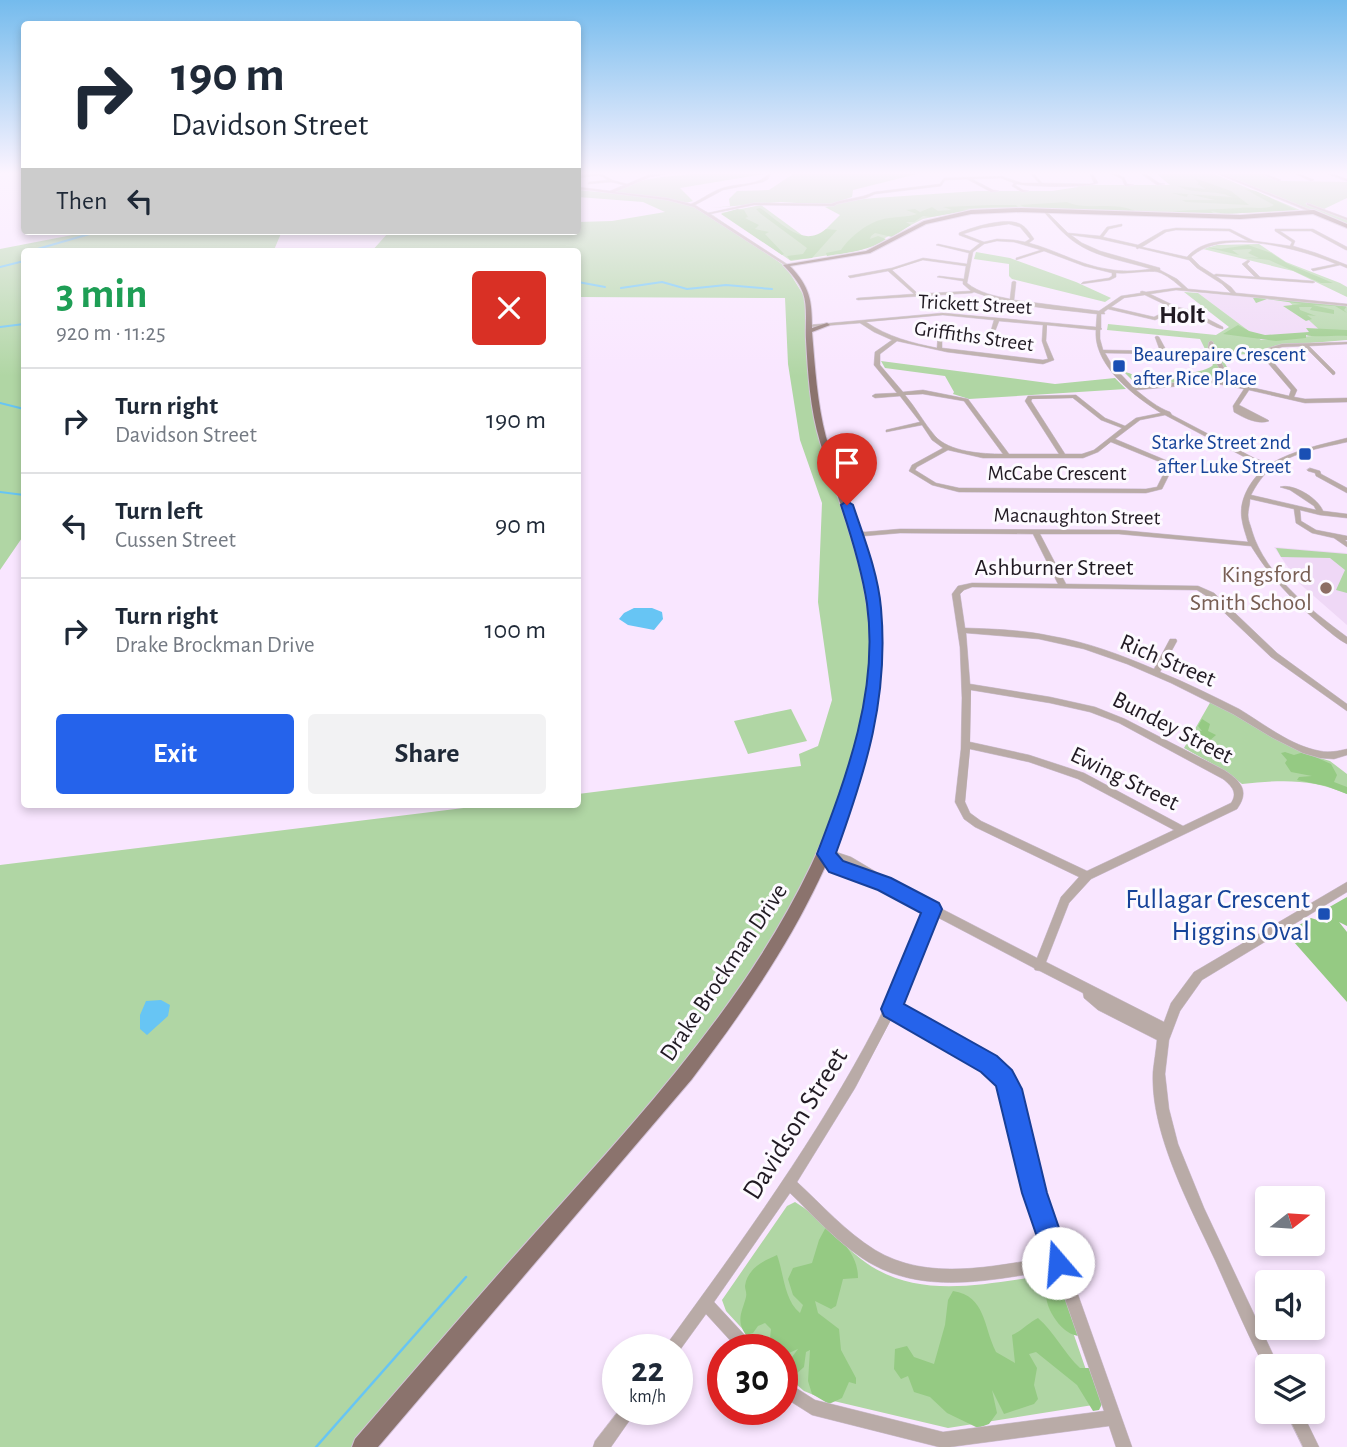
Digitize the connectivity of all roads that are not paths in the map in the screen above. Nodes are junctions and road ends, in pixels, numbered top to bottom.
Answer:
1 (751, 242) edge
2 (890, 242) edge
3 (980, 242) edge
4 (993, 242) edge
5 (1011, 242) edge
6 (1029, 242) edge
7 (1081, 242) edge
8 (1118, 242) edge
9 (1148, 242) edge
10 (1253, 242) joint
11 (1293, 242) edge
12 (984, 243) junction
13 (1026, 244) junction
14 (938, 245) dead end
15 (1291, 247) junction
16 (1137, 248) junction
17 (1043, 250) junction
18 (768, 253) joint
19 (971, 253) junction
20 (1017, 259) dead end
21 (1190, 259) junction
22 (1248, 261) dead end
23 (786, 265) junction
24 (968, 265) junction
25 (1345, 265) edge
26 (889, 270) junction
27 (1158, 270) junction
28 (1313, 270) dead end
29 (1114, 272) junction
30 (1214, 275) junction
31 (850, 277) dead end
32 (939, 277) dead end
33 (965, 279) junction
34 (1259, 279) junction
35 (1014, 282) dead end
36 (1313, 282) dead end
37 (1083, 283) dead end
38 (1186, 290) junction
39 (972, 292) junction
40 (914, 293) junction
41 (1143, 293) junction
42 (1234, 293) junction
43 (858, 299) dead end
44 (1012, 301) junction
45 (1347, 304) edge
46 (1109, 307) junction
47 (1176, 308) junction
48 (1099, 313) junction
49 (1106, 314) junction
50 (997, 319) junction
51 (861, 321) junction
52 (827, 324) joint
53 (1045, 324) junction
54 (809, 325) junction
55 (1207, 328) dead end
56 (1099, 331) junction
57 (992, 334) dead end
58 (940, 335) dead end
59 (1157, 337) dead end
60 (895, 340) junction
61 (1211, 342) dead end
62 (1347, 343) edge
63 (1304, 344) junction
64 (940, 348) junction
65 (1104, 351) junction
66 (1333, 373) dead end
67 (1129, 383) junction
68 (1230, 383) junction
69 (1248, 387) junction
70 (901, 394) junction
71 (876, 396) dead end
72 (1291, 398) junction
73 (1347, 401) edge
74 (1236, 407) junction
75 (1168, 413) junction
76 (923, 423) junction
77 (1126, 428) junction
78 (888, 431) dead end
79 (1111, 440) junction
80 (1347, 440) edge
81 (947, 448) junction
82 (1007, 456) junction
83 (1063, 456) junction
84 (1251, 457) junction
85 (1280, 461) junction
86 (1271, 466) junction
87 (1263, 472) junction
88 (1318, 475) dead end
89 (1293, 490) dead end
90 (1347, 491) edge
91 (1247, 496) junction
92 (1297, 508) junction
93 (1320, 513) junction
94 (1347, 516) edge
95 (856, 531) junction
96 (1035, 531) junction
97 (1336, 536) junction
98 (1347, 538) edge
99 (1252, 544) junction
100 (1347, 545) edge
101 (1063, 586) junction
102 (963, 630) junction
103 (1173, 641) dead end
104 (1347, 641) edge
105 (1155, 674) junction
106 (969, 687) junction
107 (1347, 708) edge
108 (967, 745) junction
109 (1347, 752) edge
110 (1182, 830) junction
111 (826, 854) junction
112 (1087, 876) junction
113 (1347, 887) edge
114 (932, 909) junction
115 (1039, 966) junction
116 (891, 1009) junction
117 (1164, 1033) junction
118 (790, 1184) junction
119 (1058, 1263) junction
120 (705, 1303) junction
121 (683, 1334) edge
122 (734, 1334) edge
123 (1266, 1354) edge
124 (798, 1398) edge
125 (1113, 1418) junction
126 (1300, 1424) edge
127 (617, 1425) edge
128 (363, 1447) edge
129 (601, 1447) edge
130 (1124, 1447) edge
131 (1311, 1447) edge

1 - 18 street
2 - 23 main road
3 - 12 street
4 - 12 street
5 - 13 street
6 - 13 street
7 - 27 street
8 - 16 street
9 - 16 street
10 - 15 street
10 - 21 street
11 - 15 street
12 - 19 street
13 - 17 street
14 - 19 street
15 - 25 street
16 - 21 street
17 - 20 street
17 - 29 street
18 - 23 street
19 - 24 street
21 - 30 street
22 - 34 street
23 - 54 main road, Drake Brockman Drive
24 - 26 street
24 - 33 street
25 - 28 street
26 - 31 street
26 - 40 street
27 - 29 street
27 - 38 street
29 - 37 street
30 - 34 street
30 - 42 street
32 - 33 street
33 - 39 street
34 - 36 street
35 - 44 street
38 - 41 street
38 - 42 street
39 - 40 street
39 - 44 street
40 - 43 street
41 - 46 street
41 - 47 street
42 - 45 street
44 - 48 street
46 - 47 street
46 - 48 street
46 - 49 street
47 - 55 street
48 - 49 street
48 - 56 street
49 - 56 street
50 - 51 street, Trickett Street
50 - 53 street, Trickett Street
50 - 57 street
51 - 52 street, Trickett Street
51 - 60 street, Griffiths Street
52 - 54 main road
53 - 56 street, Trickett Street
53 - 64 street, Griffiths Street
54 - 95 main road, Drake Brockman Drive
56 - 65 street
58 - 64 street
59 - 65 street
60 - 64 street, Griffiths Street
60 - 70 street
61 - 68 street
62 - 63 street
63 - 66 street
63 - 72 street
65 - 67 street
67 - 68 street
67 - 75 street
68 - 69 street
69 - 72 street
69 - 74 street
70 - 71 street
70 - 76 street
70 - 82 street
72 - 73 street
74 - 74 street
75 - 77 street
75 - 84 street
76 - 78 street
76 - 81 street
77 - 79 street
77 - 83 street
79 - 81 street, McCabe Crescent
79 - 83 street
80 - 85 street
81 - 82 street
82 - 83 street
84 - 85 street
84 - 86 street
84 - 87 street
85 - 86 street
86 - 87 street
87 - 91 street
88 - 90 street
89 - 93 street
91 - 92 street
91 - 99 street
92 - 93 street
92 - 97 street
93 - 94 street
95 - 96 street, Macnaughton Street
95 - 111 main road, Drake Brockman Drive
96 - 99 street, Macnaughton Street
96 - 101 street
97 - 98 street
97 - 100 street
99 - 104 street
101 - 102 street, Ashburner Street
101 - 107 street, Ashburner Street
102 - 105 street, Rich Street
102 - 106 street, Ashburner Street
103 - 105 street
105 - 109 street, Rich Street
106 - 108 street, Ashburner Street
106 - 110 street, Bundey Street
108 - 110 street, Ewing Street
108 - 112 street, Ashburner Street
110 - 112 street, Bundey Street
111 - 114 street
111 - 128 main road, Drake Brockman Drive
112 - 115 street, Bundey Street
113 - 117 street
114 - 115 street
114 - 116 street, Davidson Street
115 - 117 street
116 - 118 street, Davidson Street
116 - 119 street
117 - 123 street
118 - 119 street
118 - 120 street, Davidson Street
119 - 125 street
120 - 121 street, Davidson Street
120 - 122 street
124 - 125 street
125 - 130 street
126 - 131 street
127 - 129 street

